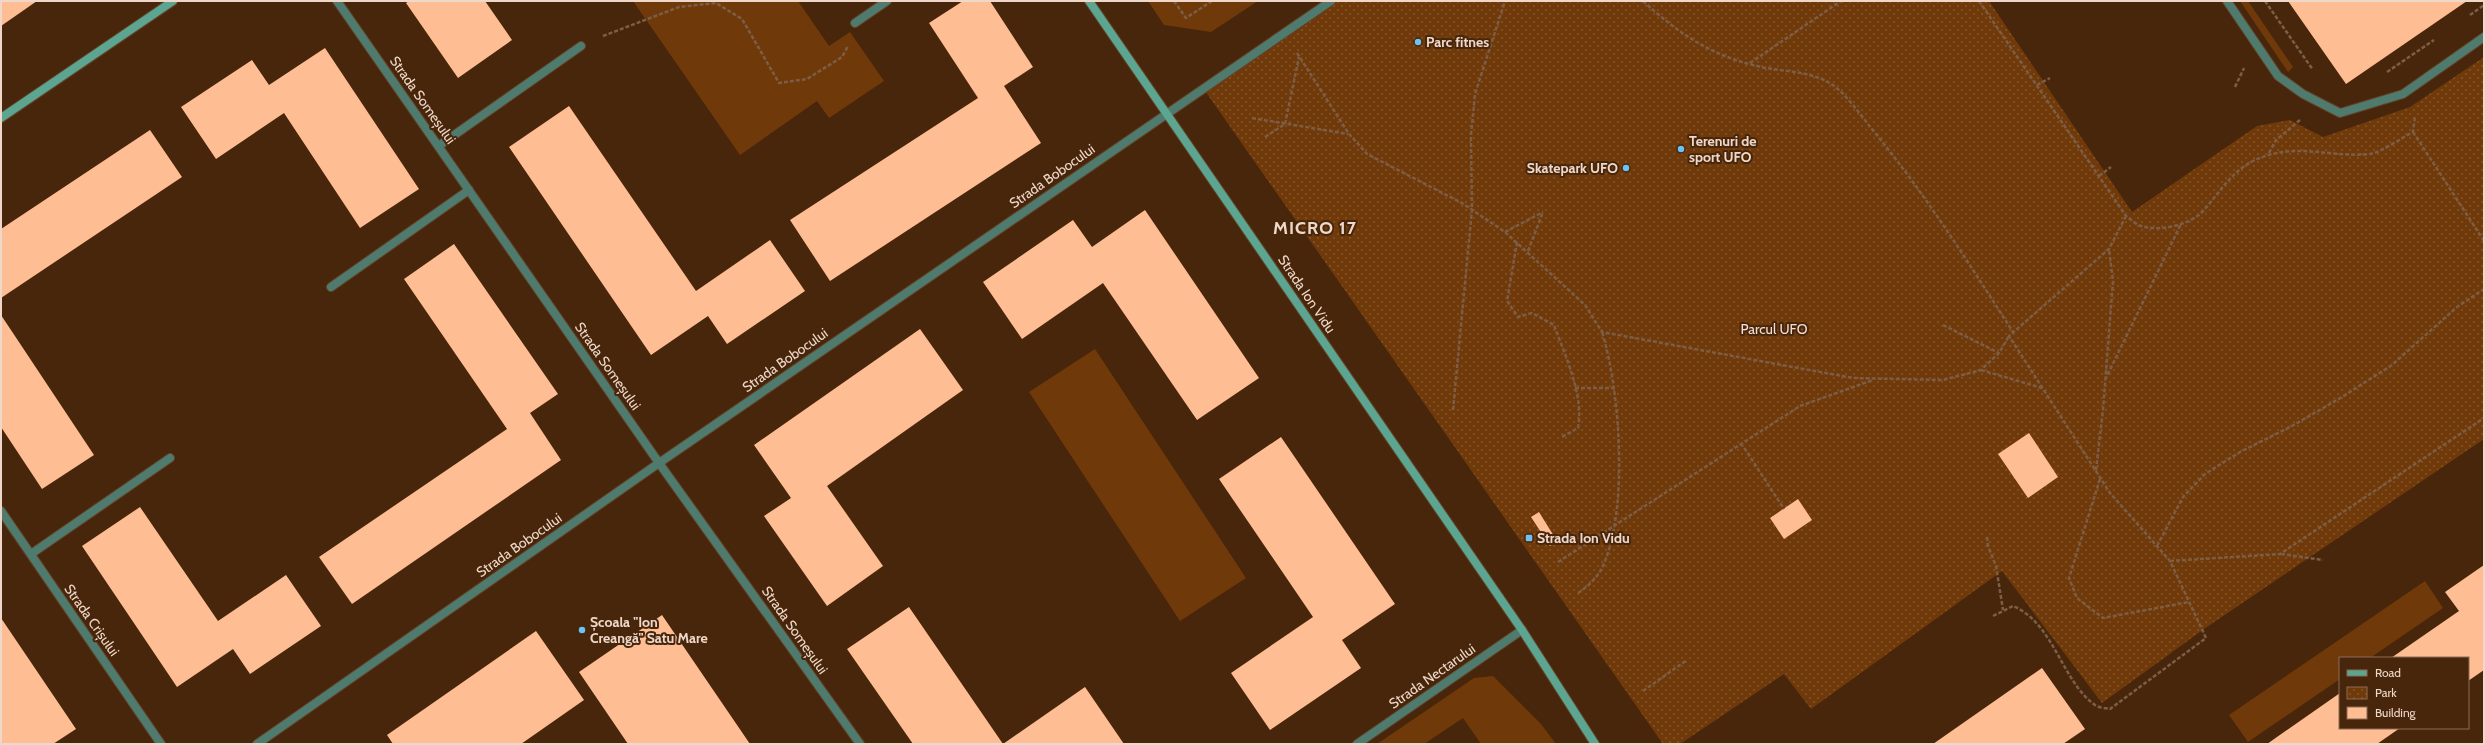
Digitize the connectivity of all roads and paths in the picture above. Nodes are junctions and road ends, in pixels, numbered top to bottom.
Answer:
1 (173, 1) edge
2 (337, 1) edge
3 (887, 1) edge
4 (1089, 1) edge
5 (1174, 1) edge
6 (1212, 1) edge
7 (1331, 1) edge
8 (1505, 1) edge
9 (1643, 1) edge
10 (1840, 1) edge
11 (1979, 1) edge
12 (2227, 1) edge
13 (2265, 1) edge
14 (2484, 5) edge
15 (2465, 19) dead end
16 (855, 23) dead end
17 (2439, 36) dead end
18 (2484, 37) edge
19 (853, 42) dead end
20 (581, 46) joint
21 (1295, 50) dead end
22 (1299, 57) junction
23 (1749, 63) junction
24 (2246, 64) dead end
25 (2316, 74) dead end
26 (2381, 77) dead end
27 (2050, 78) dead end
28 (2037, 86) junction
29 (2235, 87) dead end
30 (2321, 103) junction
31 (2421, 111) dead end
32 (1167, 113) junction
33 (1, 118) edge
34 (1252, 118) dead end
35 (1285, 124) junction
36 (2413, 132) junction
37 (1349, 134) junction
38 (1266, 137) dead end
39 (440, 146) junction
40 (2269, 153) junction
41 (2111, 167) dead end
42 (2099, 176) junction
43 (470, 190) junction
44 (1472, 209) junction
45 (2126, 216) junction
46 (2181, 224) junction
47 (1505, 232) junction
48 (2484, 240) edge
49 (1517, 242) junction
50 (2109, 249) junction
51 (1528, 251) junction
52 (331, 287) dead end
53 (2484, 290) edge
54 (1943, 325) dead end
55 (1602, 332) junction
56 (2014, 332) junction
57 (2008, 336) junction
58 (1998, 353) junction
59 (1981, 370) junction
60 (1876, 379) junction
61 (2104, 382) junction
62 (1575, 388) junction
63 (1614, 388) junction
64 (2042, 388) junction
65 (1453, 410) dead end
66 (2484, 418) edge
67 (1562, 437) dead end
68 (1741, 444) junction
69 (170, 458) dead end
70 (659, 463) junction
71 (2096, 471) junction
72 (2100, 479) junction
73 (1784, 509) dead end
74 (1, 511) edge
75 (1613, 525) junction
76 (1987, 537) dead end
77 (2157, 546) junction
78 (31, 554) junction
79 (2280, 554) junction
80 (2323, 560) dead end
81 (2170, 561) junction
82 (1558, 562) dead end
83 (1578, 593) dead end
84 (2189, 602) junction
85 (2004, 610) junction
86 (1993, 616) dead end
87 (1522, 630) junction
88 (1687, 660) dead end
89 (1643, 691) dead end
90 (162, 744) edge
91 (257, 744) edge
92 (860, 744) edge
93 (1357, 744) edge
94 (1594, 744) edge

1 - 33 street
2 - 39 street, Strada Someșului
3 - 16 street
4 - 32 street, Strada Ion Vidu
5 - 6 path
7 - 32 street, Strada Bobocului
8 - 44 path
9 - 23 path
10 - 23 path
11 - 28 path
12 - 30 street
13 - 25 path
14 - 15 path
17 - 26 path
18 - 30 street
19 - 20 path
20 - 39 street
21 - 22 path
22 - 35 path
22 - 37 path
23 - 56 path
24 - 29 path
27 - 28 path
28 - 42 path
30 - 40 path
31 - 36 path
32 - 70 street, Strada Bobocului
32 - 87 street, Strada Ion Vidu
34 - 35 path
35 - 37 path
35 - 38 path
36 - 40 path
36 - 48 path
37 - 44 path
39 - 43 street, Strada Someșului
40 - 46 path
41 - 42 path
42 - 45 path
43 - 52 street
43 - 70 street, Strada Someșului
44 - 47 path
44 - 65 path
45 - 46 path
45 - 50 path
46 - 61 path
47 - 49 path
47 - 51 path
49 - 51 path
49 - 62 path
50 - 56 path
50 - 61 path
51 - 55 path
53 - 77 path
54 - 58 path
55 - 60 path
55 - 63 path
56 - 57 path
57 - 58 path
57 - 64 path
58 - 59 path
59 - 60 path
59 - 64 path
60 - 68 path
61 - 71 path
62 - 63 path
62 - 67 path
63 - 75 path
64 - 71 path
66 - 79 path
68 - 73 path
68 - 75 path
69 - 78 street
70 - 91 street, Strada Bobocului
70 - 92 street, Strada Someșului
71 - 72 path
72 - 77 path
72 - 84 path
74 - 78 street, Strada Crișului
75 - 82 path
75 - 83 path
76 - 85 path
77 - 81 path
78 - 90 street, Strada Crișului
79 - 80 path
79 - 81 path
81 - 84 path
84 - 85 path
85 - 86 path
87 - 93 street, Strada Nectarului
87 - 94 street, Strada Ion Vidu
88 - 89 path

